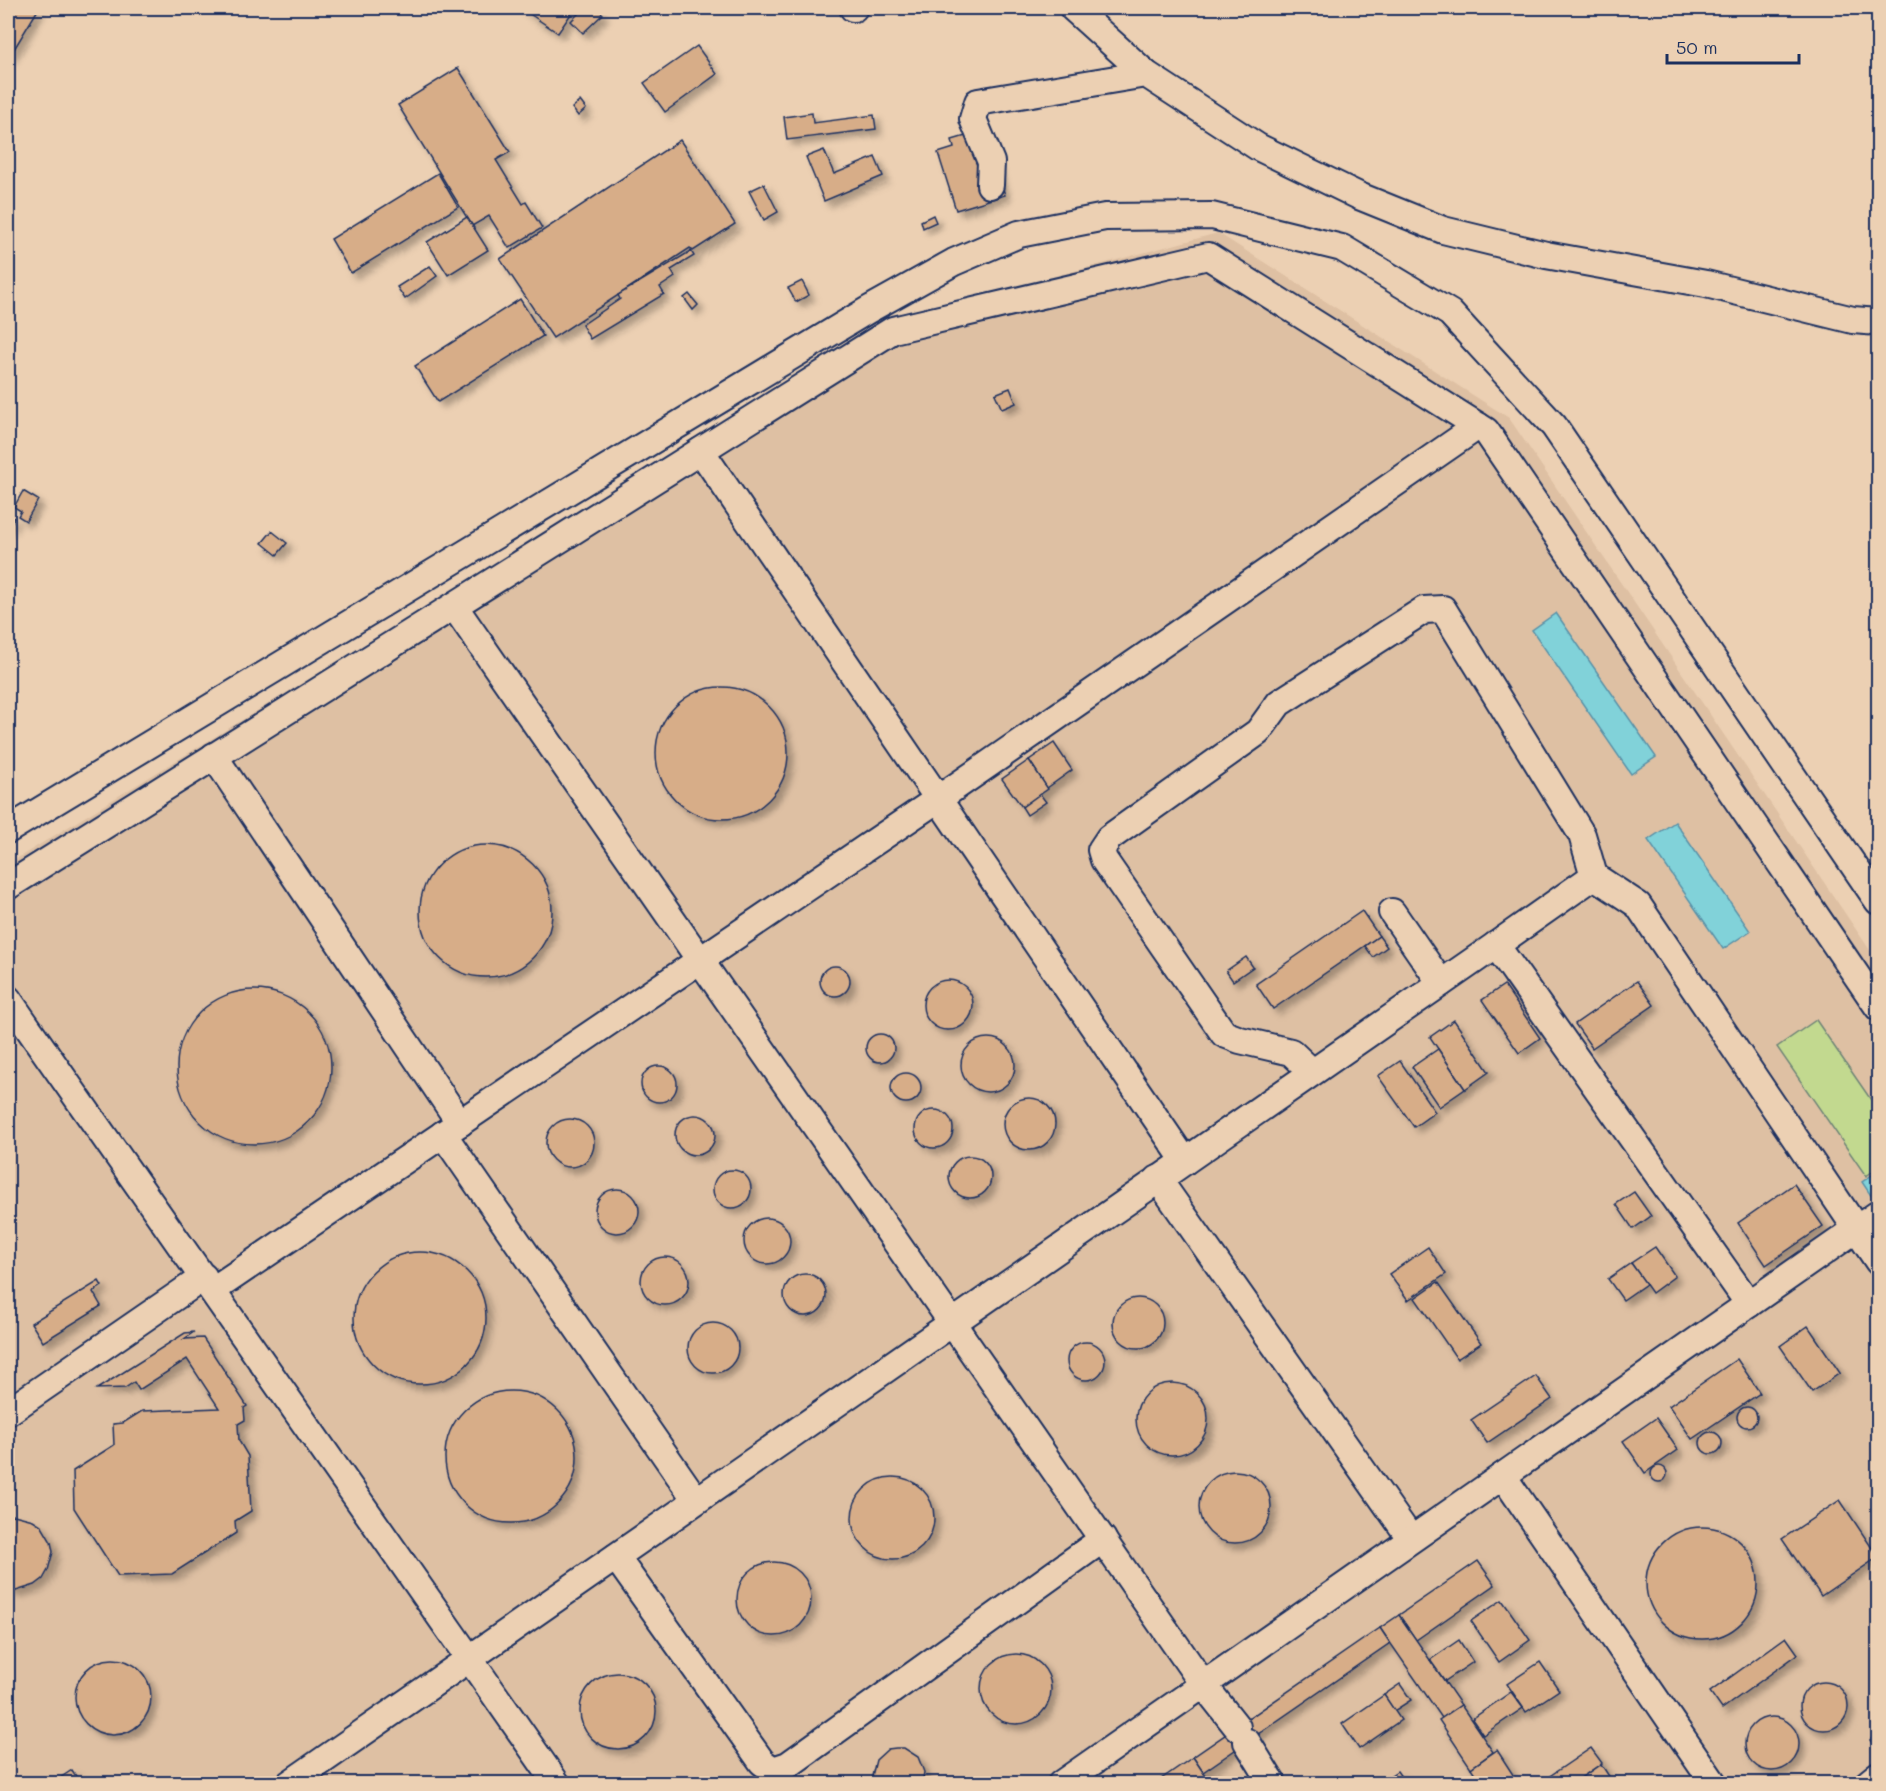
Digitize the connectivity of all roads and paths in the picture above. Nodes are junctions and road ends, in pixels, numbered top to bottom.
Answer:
1 (1073, 8) edge
2 (1146, 74) junction
3 (990, 185) dead end
4 (1878, 322) edge
5 (1478, 426) junction
6 (701, 451) junction
7 (454, 606) junction
8 (214, 756) junction
9 (938, 799) junction
10 (8, 830) edge
11 (1594, 876) junction
12 (8, 886) edge
13 (1878, 901) edge
14 (1392, 912) dead end
15 (1496, 945) junction
16 (700, 960) junction
17 (1441, 982) junction
18 (8, 999) edge
19 (1878, 1007) edge
20 (1312, 1072) junction
21 (451, 1129) junction
22 (1185, 1161) junction
23 (1158, 1179) junction
24 (1878, 1214) edge
25 (1856, 1230) junction
26 (1878, 1261) edge
27 (208, 1284) junction
28 (1749, 1304) junction
29 (952, 1323) junction
30 (8, 1412) edge
31 (1503, 1476) junction
32 (696, 1500) junction
33 (1102, 1539) junction
34 (1411, 1539) junction
35 (616, 1557) junction
36 (470, 1658) junction
37 (1203, 1684) junction
38 (1878, 1775) edge
39 (289, 1784) edge
40 (557, 1784) edge
41 (1061, 1784) edge
42 (1273, 1784) edge
43 (1714, 1784) edge
44 (1867, 1784) edge

1 - 2 street
2 - 3 street
2 - 4 street
5 - 6 street
5 - 9 street
5 - 19 street
6 - 7 street
6 - 9 street
7 - 8 street
7 - 16 street
8 - 12 street
8 - 21 street
9 - 16 street
9 - 22 street
10 - 13 street
11 - 15 street
11 - 20 street
11 - 25 street
14 - 17 street
15 - 17 street
15 - 28 street
16 - 21 street
16 - 29 street
17 - 20 street
18 - 27 street
20 - 22 street
21 - 27 street
21 - 32 street
22 - 23 street
23 - 29 street
23 - 34 street
24 - 25 street
25 - 26 street
25 - 28 street
27 - 30 street
27 - 36 street
28 - 31 street
29 - 32 street
29 - 33 street
31 - 34 street
31 - 43 street
32 - 35 street
33 - 35 street
33 - 37 street
34 - 37 street
35 - 36 street
36 - 39 street
36 - 40 street
37 - 41 street
37 - 42 street
38 - 44 street

